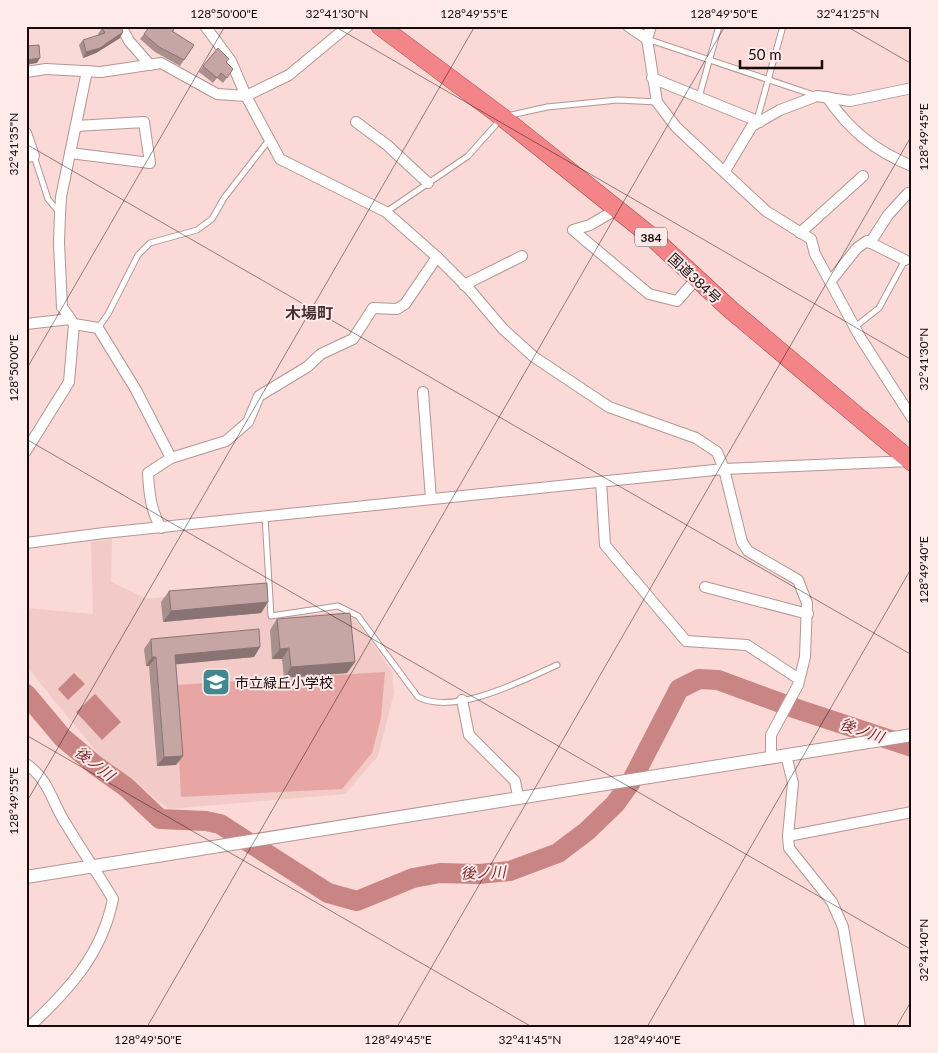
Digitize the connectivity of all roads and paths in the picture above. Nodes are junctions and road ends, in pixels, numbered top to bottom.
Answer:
1 (121, 26) edge
2 (204, 26) edge
3 (348, 26) edge
4 (380, 26) edge
5 (628, 26) edge
6 (651, 26) edge
7 (719, 26) edge
8 (783, 26) edge
9 (647, 39) junction
10 (709, 59) junction
11 (150, 65) junction
12 (87, 71) junction
13 (26, 72) edge
14 (652, 78) junction
15 (768, 78) junction
16 (912, 88) edge
17 (246, 96) junction
18 (698, 96) junction
19 (822, 97) junction
20 (656, 102) junction
21 (502, 117) junction
22 (758, 121) junction
23 (356, 122) dead end
24 (76, 126) junction
25 (26, 133) edge
26 (270, 140) junction
27 (70, 153) junction
28 (30, 156) edge
29 (912, 166) edge
30 (725, 170) junction
31 (863, 176) dead end
32 (428, 183) junction
33 (908, 193) dead end
34 (617, 209) junction
35 (386, 212) junction
36 (60, 214) junction
37 (800, 233) junction
38 (870, 243) junction
39 (522, 256) dead end
40 (437, 257) junction
41 (908, 261) edge
42 (696, 279) junction
43 (830, 282) junction
44 (464, 285) junction
45 (72, 322) junction
46 (26, 324) edge
47 (855, 326) junction
48 (98, 328) junction
49 (423, 392) dead end
50 (912, 418) edge
51 (26, 451) edge
52 (171, 458) junction
53 (912, 461) edge
54 (724, 469) junction
55 (601, 482) junction
56 (431, 500) junction
57 (265, 517) junction
58 (161, 528) junction
59 (26, 543) edge
60 (705, 586) dead end
61 (808, 614) junction
62 (557, 664) dead end
63 (799, 679) junction
64 (462, 700) junction
65 (912, 735) edge
66 (786, 755) junction
67 (771, 757) junction
68 (26, 764) edge
69 (518, 796) junction
70 (912, 812) edge
71 (788, 836) junction
72 (94, 866) junction
73 (26, 876) edge
74 (29, 1027) edge
75 (861, 1027) edge

1 - 11 street
2 - 17 street
3 - 17 street
4 - 21 highway, 国道384号 / 384
5 - 9 street
6 - 9 street
7 - 10 lane
8 - 15 lane
9 - 10 lane
9 - 14 street
10 - 15 lane
10 - 18 lane
11 - 12 street
11 - 17 street
12 - 13 street
12 - 24 street
14 - 18 street
14 - 20 street
15 - 19 lane
15 - 22 lane
16 - 19 street
17 - 26 street
18 - 22 street
19 - 22 street
19 - 29 street
20 - 21 lane
20 - 30 street
21 - 32 lane
21 - 34 highway, 国道384号 / 384
22 - 30 street
23 - 32 street
24 - 27 street
24 - 27 street
25 - 28 street
26 - 35 street
26 - 48 lane
27 - 36 street
28 - 36 lane
30 - 37 street
31 - 37 street
32 - 35 lane
33 - 38 street
34 - 42 highway, 国道384号 / 384
34 - 42 street
35 - 40 street
36 - 45 street
37 - 43 street
38 - 41 street
38 - 43 street
39 - 44 street
40 - 44 street
40 - 52 street
41 - 47 lane
42 - 53 highway, 国道384号 / 384
43 - 47 street
44 - 54 street
45 - 46 street
45 - 48 street
45 - 51 street
47 - 50 street
48 - 52 street
49 - 56 street
52 - 58 street
53 - 54 street
54 - 55 street
54 - 61 street
55 - 56 street
55 - 63 street
56 - 57 street
57 - 58 street
57 - 64 lane
58 - 59 street
60 - 61 street
61 - 63 street
62 - 64 lane
63 - 67 street
64 - 69 street
65 - 66 street
66 - 67 street
66 - 71 street
67 - 69 street
68 - 72 street
69 - 72 street
70 - 71 street
71 - 75 street
72 - 73 street
72 - 74 street

